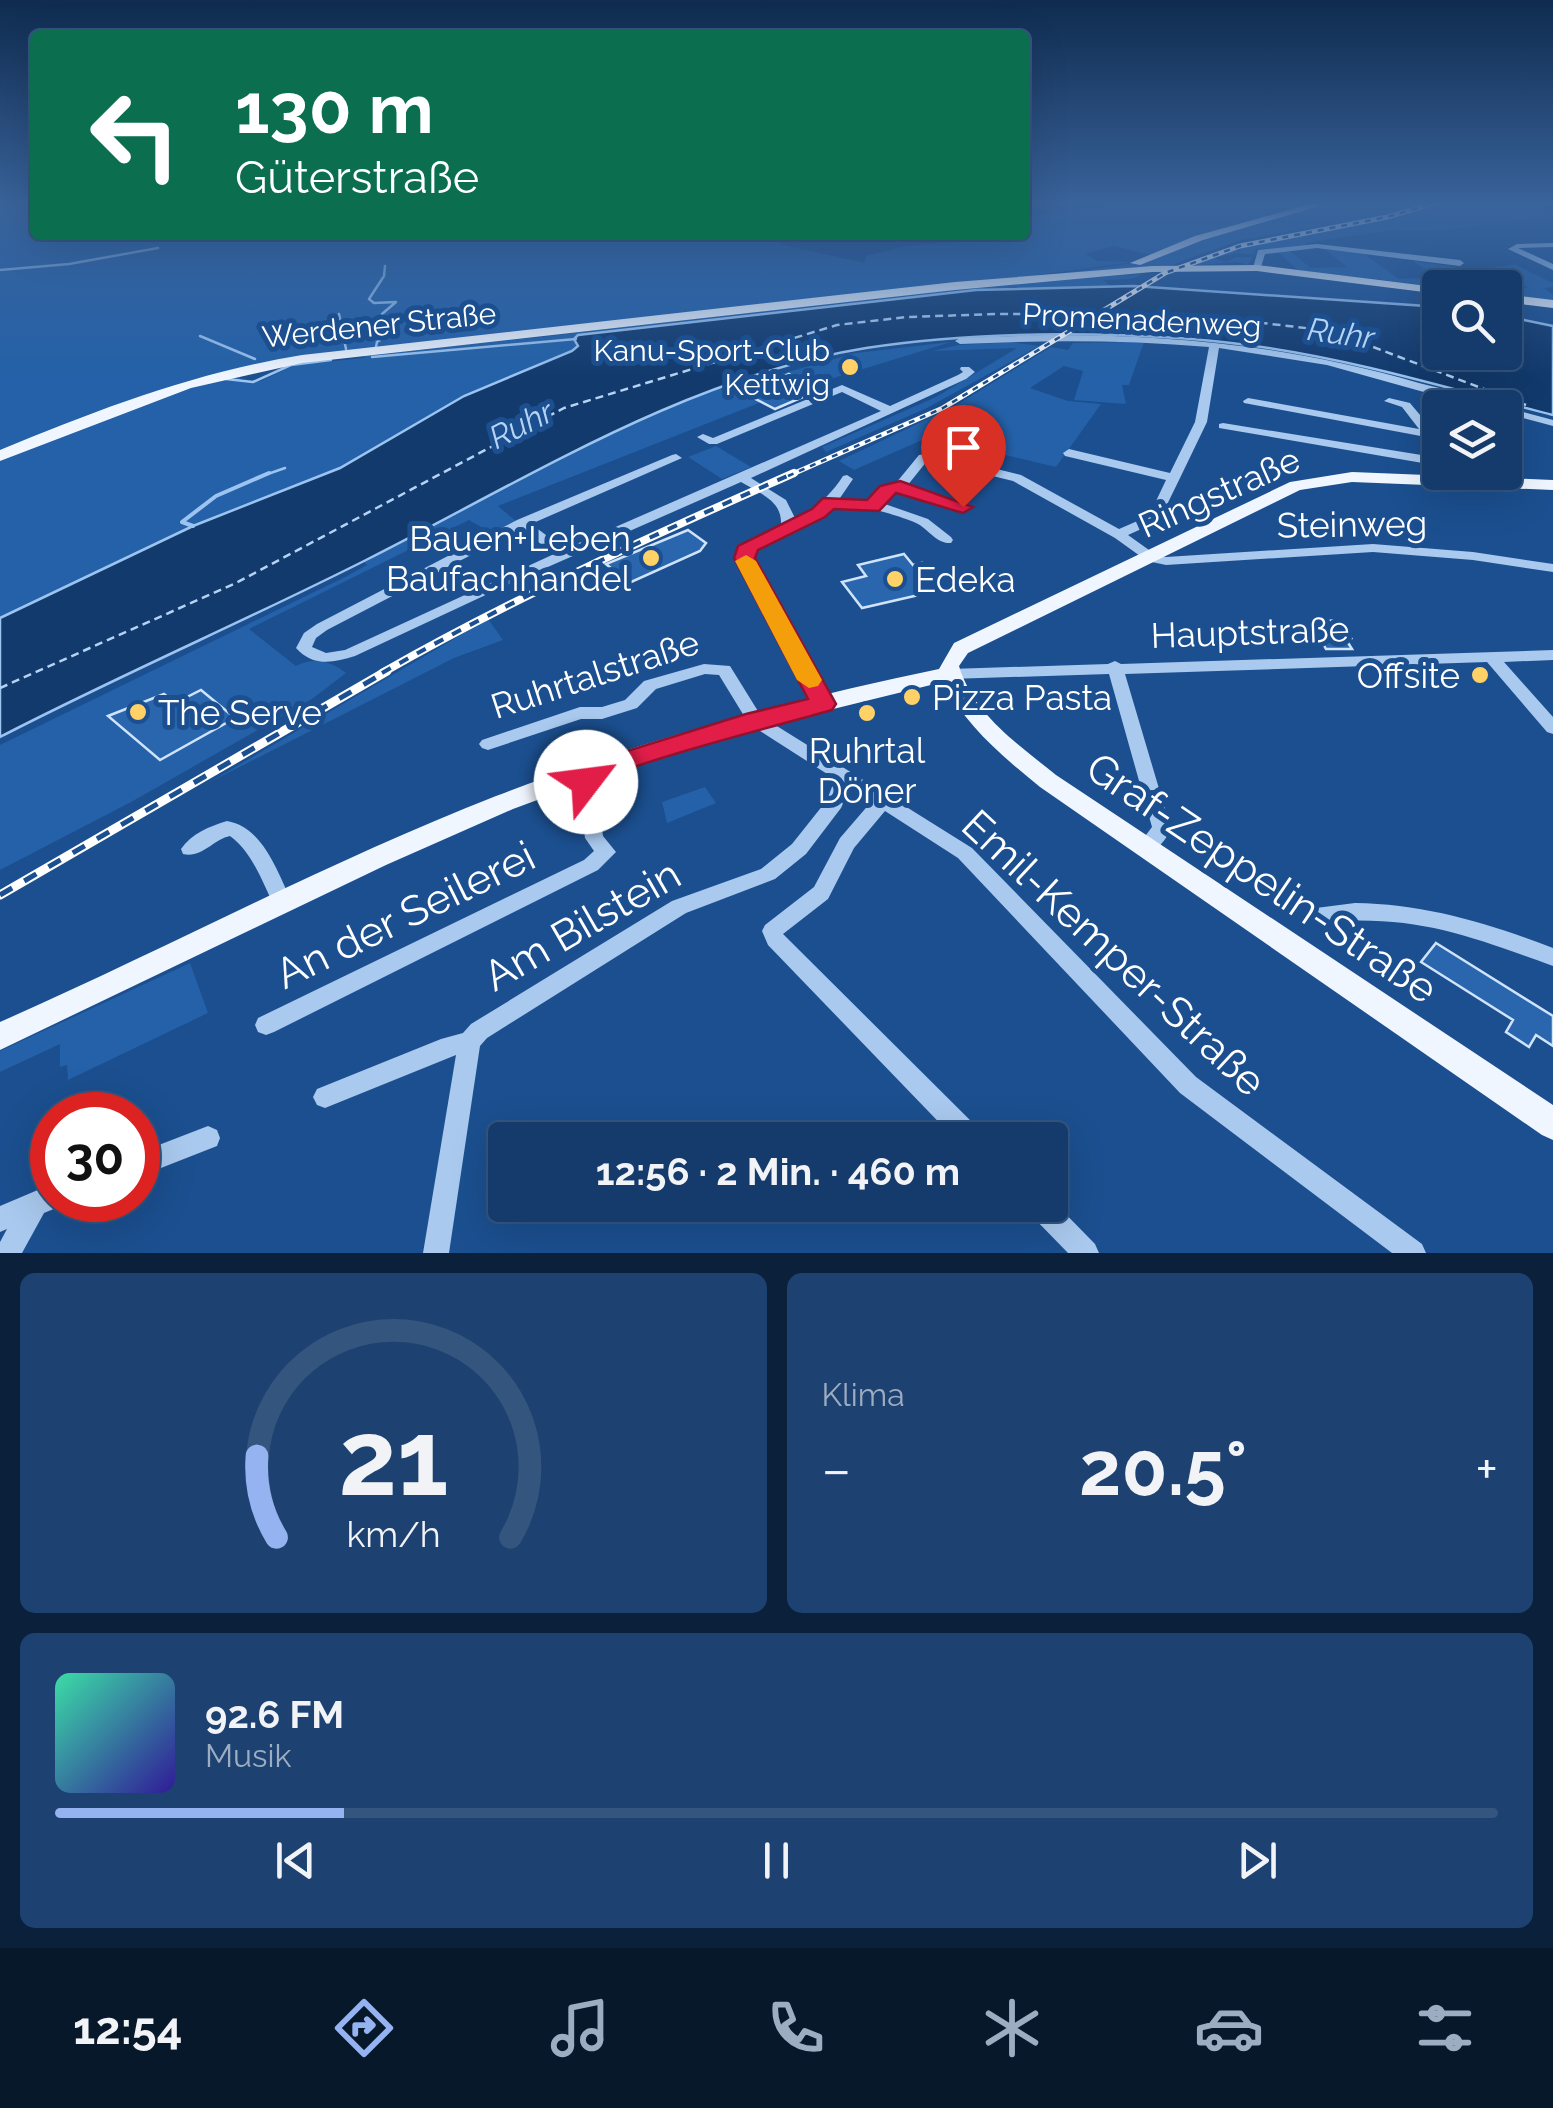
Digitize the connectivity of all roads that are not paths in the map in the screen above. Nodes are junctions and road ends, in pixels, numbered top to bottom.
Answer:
1 (1146, 260) edge
2 (1259, 260) edge
3 (1437, 260) edge
4 (1460, 263) dead end
5 (1257, 268) junction
6 (1041, 277) junction
7 (1422, 288) edge
8 (1522, 300) edge
9 (1553, 304) edge
10 (960, 341) dead end
11 (1215, 344) junction
12 (965, 369) dead end
13 (1430, 390) edge
14 (1248, 400) dead end
15 (1316, 400) dead end
16 (1389, 401) dead end
17 (889, 410) junction
18 (1325, 413) junction
19 (1522, 415) edge
20 (1553, 423) edge
21 (1422, 425) edge
22 (1223, 426) dead end
23 (1422, 433) edge
24 (703, 437) dead end
25 (1069, 453) dead end
26 (0, 456) edge
27 (676, 458) dead end
28 (1422, 468) edge
29 (1422, 473) edge
30 (744, 478) junction
31 (847, 478) dead end
32 (1174, 478) junction
33 (1522, 482) edge
34 (1553, 485) edge
35 (900, 486) junction
36 (830, 502) junction
37 (872, 506) junction
38 (963, 507) dead end
39 (522, 523) junction
40 (787, 526) junction
41 (1120, 535) junction
42 (946, 540) dead end
43 (564, 556) junction
44 (1152, 558) junction
45 (1553, 568) edge
46 (1553, 655) edge
47 (1491, 656) junction
48 (1115, 666) junction
49 (950, 674) junction
50 (824, 704) junction
51 (755, 720) junction
52 (1553, 728) edge
53 (488, 744) dead end
54 (585, 774) junction
55 (844, 777) junction
56 (883, 801) junction
57 (1146, 847) junction
58 (190, 848) dead end
59 (283, 904) junction
60 (1323, 914) dead end
61 (1553, 957) edge
62 (266, 1026) dead end
63 (0, 1036) edge
64 (469, 1042) junction
65 (324, 1097) dead end
66 (954, 1122) edge
67 (1553, 1124) edge
68 (208, 1138) dead end
69 (160, 1156) edge
70 (30, 1207) edge
71 (0, 1219) edge
72 (30, 1221) edge
73 (1055, 1222) edge
74 (8, 1253) edge
75 (436, 1253) edge
76 (1086, 1253) edge
77 (1413, 1253) edge

1 - 6 main road
2 - 5 street, Werdener Straße
3 - 4 street, Werdener Straße
5 - 6 main road, Werdener Straße
5 - 7 main road, Werdener Straße
6 - 26 main road, Werdener Straße
8 - 9 main road
10 - 11 street, Promenadenweg
11 - 13 street, Promenadenweg
11 - 32 street
12 - 17 street
14 - 18 street
15 - 18 street
16 - 21 street
17 - 24 street
17 - 30 street
18 - 23 street
19 - 20 street
22 - 28 street
25 - 32 street
27 - 39 street
29 - 44 main road, Ringstraße
30 - 40 street
30 - 43 street
31 - 36 street
32 - 41 street
33 - 34 main road, Ringstraße
35 - 37 street
35 - 38 street
35 - 41 street
36 - 37 street
36 - 40 street
37 - 42 street
39 - 43 street
39 - 43 street
40 - 50 street
41 - 44 street
44 - 45 street, Steinweg
44 - 49 main road, Ringstraße
46 - 47 street, Hauptstraße
47 - 48 street, Hauptstraße
47 - 52 street
48 - 49 street, Hauptstraße
48 - 57 street
49 - 50 main road
49 - 57 main road, Graf-Zeppelin-Straße
50 - 51 main road
51 - 53 street, Ruhrtalstraße
51 - 54 main road
51 - 55 street, Emil-Kemper-Straße
54 - 59 main road
54 - 62 street, An der Seilerei
55 - 56 street, Emil-Kemper-Straße
55 - 64 street, Am Bilstein
56 - 66 street
56 - 77 street, Emil-Kemper-Straße
57 - 67 main road, Graf-Zeppelin-Straße
58 - 59 street
59 - 63 main road
60 - 61 street
64 - 65 street, Am Bilstein
64 - 75 street
68 - 69 street
70 - 71 street
72 - 74 street
73 - 76 street

